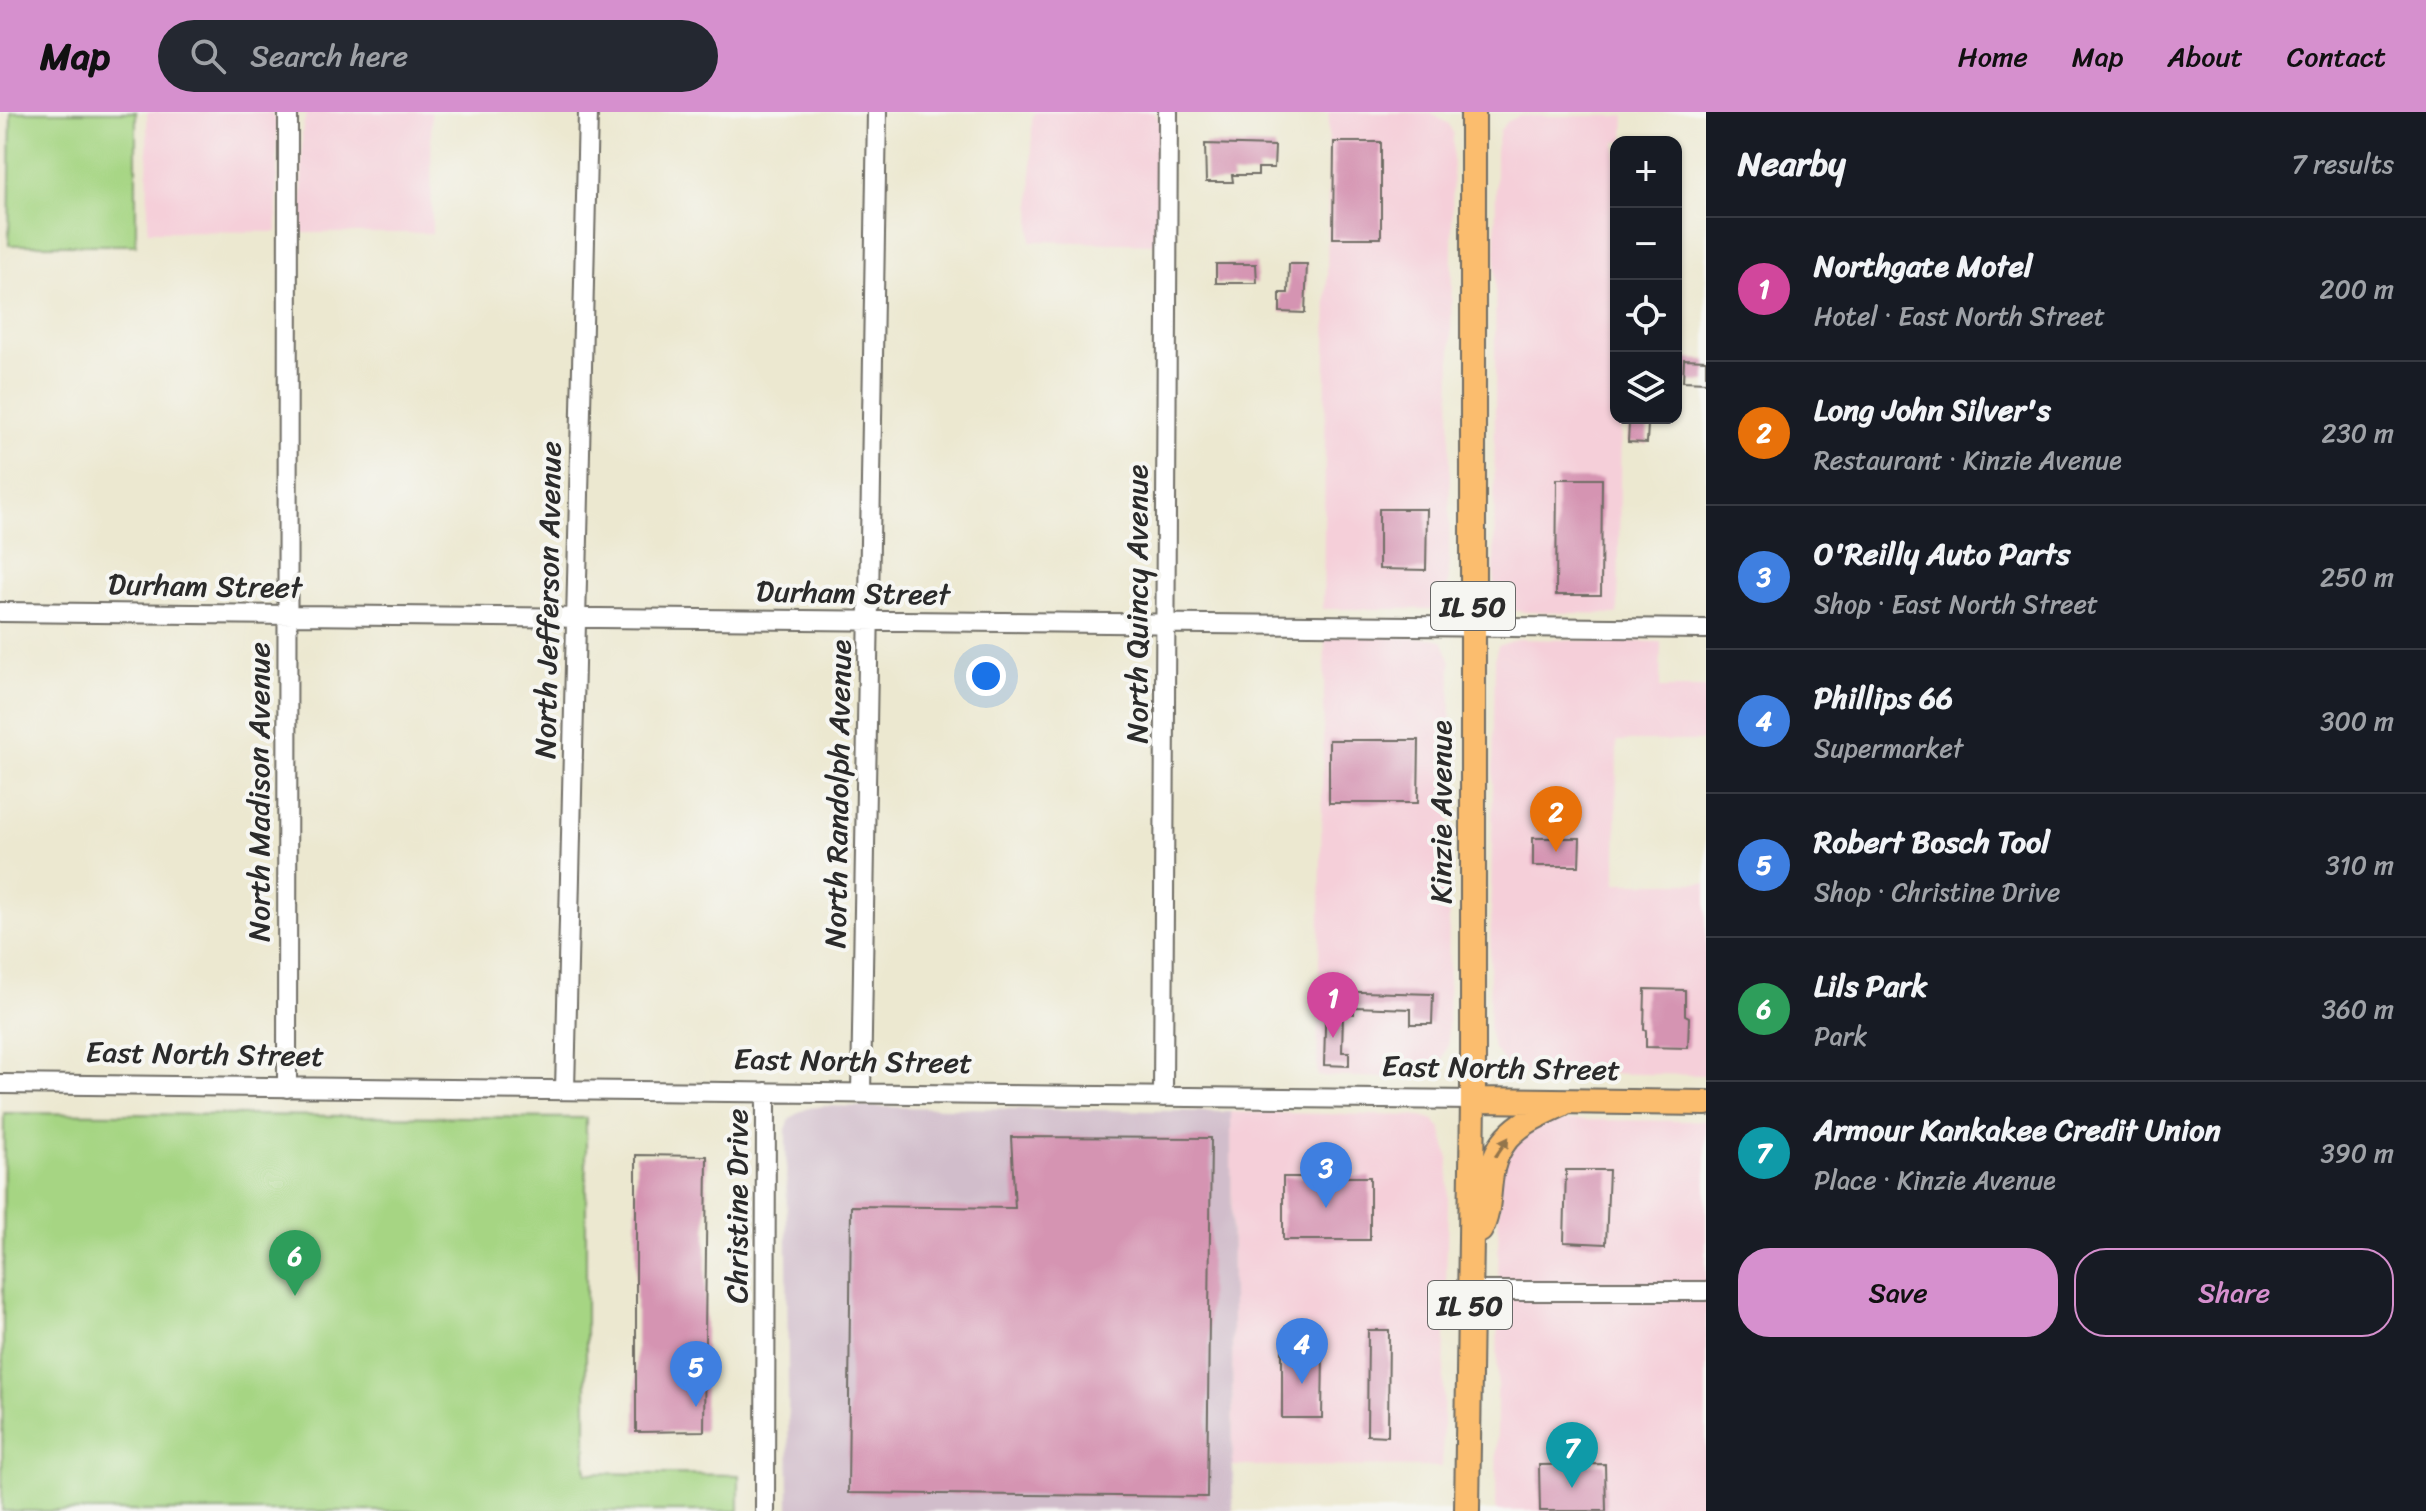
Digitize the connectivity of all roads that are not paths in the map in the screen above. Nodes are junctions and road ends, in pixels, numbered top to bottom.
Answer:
1 (288, 112) edge
2 (588, 112) edge
3 (877, 112) edge
4 (1168, 112) edge
5 (1473, 112) edge
6 (0, 612) edge
7 (288, 615) junction
8 (576, 618) junction
9 (869, 621) junction
10 (1165, 624) junction
11 (1473, 627) junction
12 (1706, 629) edge
13 (0, 1084) edge
14 (287, 1088) junction
15 (565, 1090) junction
16 (766, 1092) junction
17 (861, 1093) junction
18 (1163, 1097) junction
19 (1473, 1100) junction
20 (1568, 1101) junction
21 (1706, 1103) edge
22 (1471, 1246) junction
23 (1471, 1291) junction
24 (1706, 1291) edge
25 (765, 1511) edge
26 (1467, 1511) edge

1 - 7 street, North Madison Avenue
2 - 8 street, North Jefferson Avenue
3 - 9 street, North Randolph Avenue
4 - 10 street, North Quincy Avenue
5 - 11 main road, Kinzie Avenue / IL 50
6 - 7 street, Durham Street
7 - 8 street, Durham Street
7 - 14 street, North Madison Avenue
8 - 9 street, Durham Street
8 - 15 street, North Jefferson Avenue
9 - 10 street, Durham Street
9 - 17 street, North Randolph Avenue
10 - 11 street, Durham Street
10 - 18 street, North Quincy Avenue
11 - 12 street, Durham Street
11 - 19 main road, Kinzie Avenue / IL 50
13 - 14 street, East North Street
14 - 15 street, East North Street
15 - 16 street, East North Street
16 - 17 street, East North Street
16 - 25 street, Christine Drive
17 - 18 street, East North Street
18 - 19 street, East North Street
19 - 20 main road, East North Street
19 - 22 main road, Kinzie Avenue / IL 50
20 - 21 main road, East North Street
22 -> 20 main road
22 - 23 main road, Kinzie Avenue / IL 50
23 - 24 street
23 - 26 main road, Kinzie Avenue / IL 50

